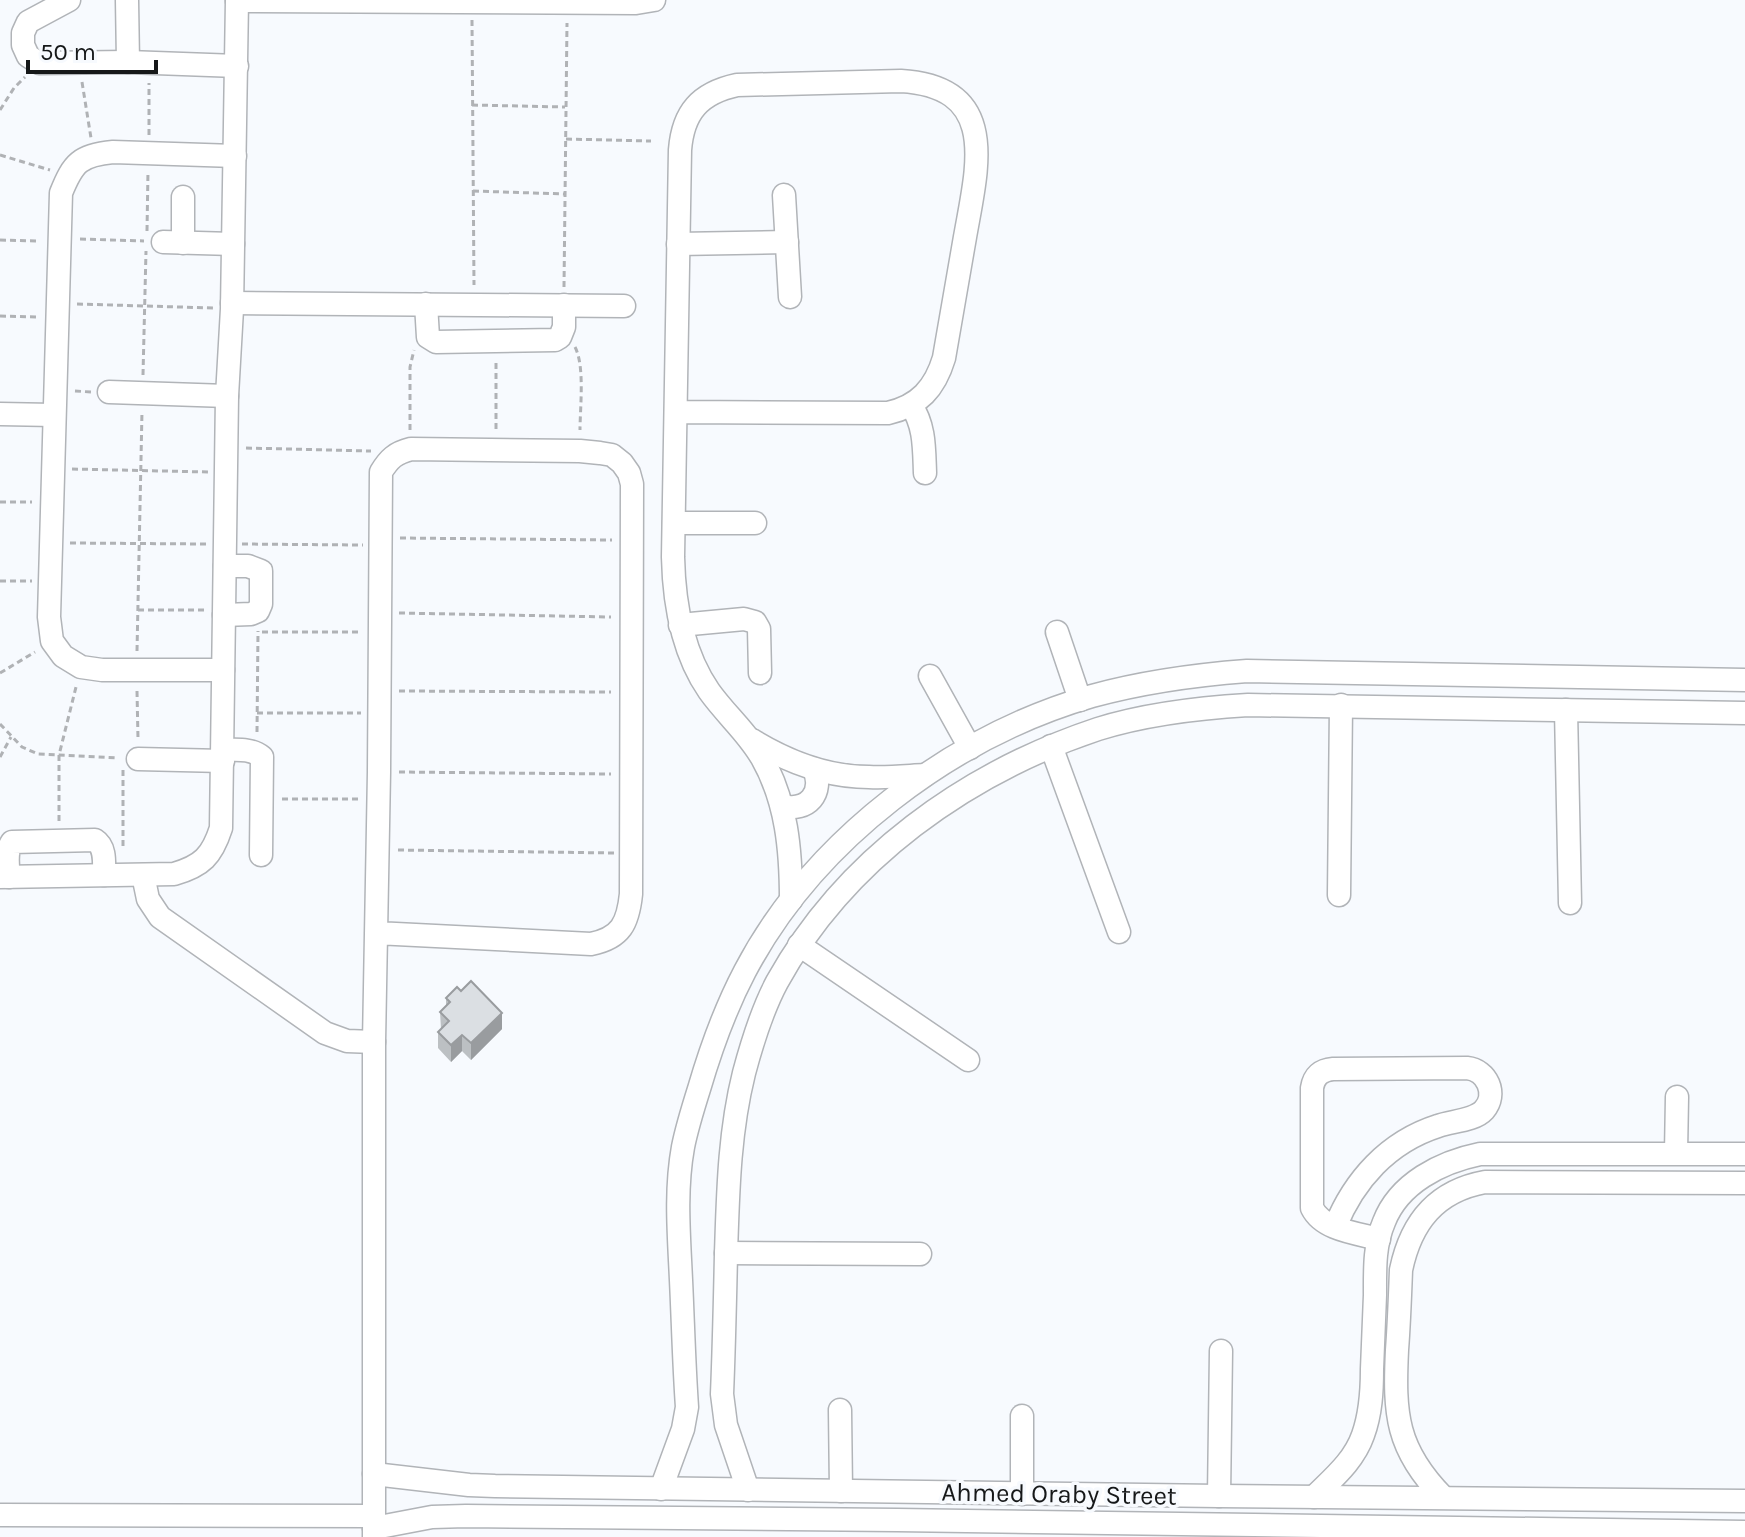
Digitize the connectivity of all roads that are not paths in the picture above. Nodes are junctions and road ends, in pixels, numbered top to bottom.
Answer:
1 (69, 0) edge
2 (127, 0) edge
3 (654, 0) edge
4 (237, 1) edge
5 (500, 1) edge
6 (128, 62) junction
7 (237, 66) junction
8 (235, 156) junction
9 (784, 195) dead end
10 (183, 197) dead end
11 (787, 242) junction
12 (233, 244) junction
13 (678, 244) junction
14 (790, 297) dead end
15 (426, 304) junction
16 (564, 305) junction
17 (232, 306) junction
18 (624, 306) dead end
19 (109, 392) road end
20 (227, 396) junction
21 (911, 405) junction
22 (676, 412) junction
23 (0, 414) edge
24 (54, 415) junction
25 (925, 473) dead end
26 (674, 523) junction
27 (755, 523) dead end
28 (225, 566) junction
29 (224, 612) junction
30 (680, 625) junction
31 (1057, 632) dead end
32 (223, 670) junction
33 (760, 673) dead end
34 (1387, 674) junction
35 (930, 676) dead end
36 (1745, 680) edge
37 (1080, 700) junction
38 (1341, 705) junction
39 (1385, 706) junction
40 (1566, 710) junction
41 (1745, 713) edge
42 (751, 740) junction
43 (1051, 746) junction
44 (970, 748) junction
45 (223, 756) junction
46 (138, 759) dead end
47 (814, 769) junction
48 (925, 775) junction
49 (262, 804) junction
50 (782, 806) junction
51 (223, 811) junction
52 (261, 855) dead end
53 (124, 875) junction
54 (4, 877) edge
55 (1339, 895) dead end
56 (791, 900) junction
57 (1570, 903) dead end
58 (1119, 932) dead end
59 (376, 933) junction
60 (799, 945) junction
61 (374, 1042) junction
62 (968, 1060) dead end
63 (1677, 1097) dead end
64 (1430, 1129) junction
65 (1676, 1153) junction
66 (1745, 1154) edge
67 (1444, 1164) junction
68 (1745, 1183) edge
69 (1335, 1227) junction
70 (1379, 1239) junction
71 (726, 1253) junction
72 (920, 1254) dead end
73 (1221, 1351) dead end
74 (840, 1410) dead end
75 (1022, 1416) dead end
76 (374, 1474) junction
77 (661, 1489) junction
78 (748, 1490) junction
79 (841, 1491) junction
80 (898, 1492) junction
81 (1022, 1494) junction
82 (1219, 1496) junction
83 (1314, 1497) junction
84 (1443, 1497) junction
85 (1745, 1501) edge
86 (0, 1515) edge
87 (897, 1520) junction
88 (374, 1527) edge
89 (1745, 1532) edge

1 - 6 street
2 - 6 street
3 - 5 street
4 - 5 street
4 - 7 street
6 - 7 street
7 - 8 street
8 - 12 street
8 - 24 street
9 - 11 street
10 - 12 street
11 - 13 street
11 - 14 street
12 - 17 street
13 - 21 street
13 - 22 street
15 - 16 street
15 - 16 street
15 - 17 street
16 - 18 street
17 - 20 street
19 - 20 street
20 - 28 street
21 - 22 street
21 - 25 street
22 - 26 street
23 - 24 street
24 - 32 street
26 - 27 street
26 - 30 street
28 - 29 street
28 - 29 street
29 - 32 street
30 - 33 street
30 - 42 street
31 - 37 street
32 - 45 street
34 - 36 street
34 - 37 street
34 - 39 street
35 - 44 street
37 - 44 street
38 - 39 street
38 - 43 street
38 - 55 street
39 - 40 street
40 - 41 street
40 - 57 street
42 - 47 street
42 - 50 street
43 - 58 street
43 - 60 street
44 - 48 street
45 - 46 street
45 - 49 street
45 - 51 street
47 - 48 street
47 - 50 street
48 - 56 street
49 - 51 street
49 - 52 street
50 - 56 street
51 - 53 street
53 - 54 street
53 - 54 street
53 - 61 street
56 - 77 street
59 - 59 street
59 - 61 street
60 - 62 street
60 - 71 street
61 - 76 street
63 - 65 street
64 - 67 street
64 - 69 street
64 - 69 street
65 - 66 street
65 - 67 street
67 - 70 street
68 - 84 street
69 - 70 street
70 - 83 street
71 - 72 street
71 - 78 street
73 - 82 street
74 - 79 street
75 - 81 street
76 - 77 street, Ahmed Oraby Street
76 - 88 street
77 - 78 street, Ahmed Oraby Street
78 - 79 street, Ahmed Oraby Street
79 - 80 street, Ahmed Oraby Street
80 - 81 street, Ahmed Oraby Street
80 - 87 street
81 - 82 street, Ahmed Oraby Street
82 - 83 street, Ahmed Oraby Street
83 - 84 street, Ahmed Oraby Street
84 - 85 street, Ahmed Oraby Street
86 - 88 street
87 - 88 street
87 - 89 street

